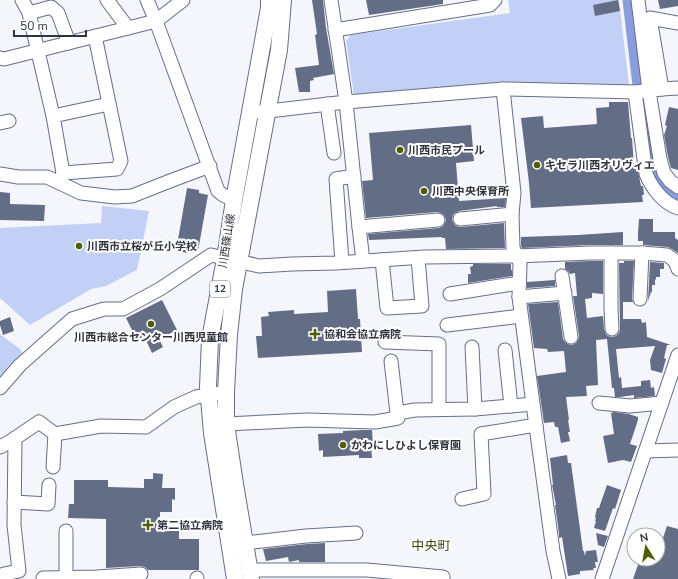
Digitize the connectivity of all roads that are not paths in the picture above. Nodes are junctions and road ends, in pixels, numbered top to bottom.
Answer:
1 (22, 0) edge
2 (107, 0) edge
3 (147, 0) edge
4 (183, 0) edge
5 (269, 0) edge
6 (283, 0) edge
7 (331, 0) edge
8 (496, 0) edge
9 (638, 0) edge
10 (29, 13) junction
11 (156, 21) junction
12 (678, 23) edge
13 (128, 28) junction
14 (335, 30) junction
15 (95, 36) junction
16 (69, 43) junction
17 (39, 51) junction
18 (1, 59) edge
19 (678, 88) edge
20 (503, 89) junction
21 (646, 91) junction
22 (346, 102) junction
23 (109, 104) junction
24 (327, 104) junction
25 (268, 112) junction
26 (250, 113) junction
27 (53, 116) junction
28 (334, 153) dead end
29 (210, 166) junction
30 (0, 174) edge
31 (354, 176) junction
32 (62, 178) junction
33 (678, 187) edge
34 (234, 200) junction
35 (678, 208) edge
36 (512, 214) junction
37 (460, 219) dead end
38 (438, 220) dead end
39 (359, 227) junction
40 (611, 253) junction
41 (642, 253) junction
42 (516, 256) junction
43 (418, 258) junction
44 (233, 260) junction
45 (382, 260) junction
46 (363, 261) junction
47 (342, 262) junction
48 (678, 269) edge
49 (562, 276) dead end
50 (519, 283) junction
51 (565, 293) junction
52 (450, 294) dead end
53 (518, 298) junction
54 (640, 299) dead end
55 (521, 316) junction
56 (447, 325) dead end
57 (612, 329) dead end
58 (571, 337) dead end
59 (385, 342) dead end
60 (472, 347) dead end
61 (505, 350) dead end
62 (678, 355) edge
63 (391, 361) dead end
64 (0, 388) edge
65 (226, 392) junction
66 (209, 395) junction
67 (599, 403) dead end
68 (662, 403) junction
69 (533, 404) junction
70 (511, 406) junction
71 (439, 409) junction
72 (475, 409) junction
73 (397, 413) junction
74 (226, 424) junction
75 (536, 425) junction
76 (55, 434) junction
77 (15, 438) junction
78 (0, 447) edge
79 (678, 450) edge
80 (646, 451) junction
81 (53, 467) dead end
82 (48, 485) dead end
83 (462, 500) dead end
84 (14, 502) junction
85 (66, 531) dead end
86 (356, 533) dead end
87 (245, 543) junction
88 (141, 574) dead end
89 (250, 575) edge
90 (0, 576) edge
91 (126, 577) edge
92 (64, 578) edge
93 (96, 578) edge
94 (44, 579) edge
95 (235, 579) edge
96 (443, 579) edge
97 (559, 579) edge
98 (602, 579) edge

1 - 10 street
2 - 13 street
3 - 11 street
4 - 11 street
5 - 26 main road, 川西篠山線 / 12
6 - 25 main road, 川西篠山線 / 12
7 - 14 street
8 - 14 street
9 - 21 street
10 - 16 street
10 - 17 street
11 - 13 street
11 - 29 street
12 - 21 street
13 - 15 street
14 - 22 street
15 - 16 street
15 - 23 street
16 - 17 street
17 - 18 street
17 - 27 street
19 - 21 street
20 - 21 street
20 - 22 street
20 - 36 street
21 - 33 street
21 - 35 street
22 - 24 street
22 - 31 street
23 - 27 street
23 - 32 street
24 - 25 street
24 - 28 street
25 - 26 street
25 - 44 main road, 川西篠山線 / 12
26 - 34 main road, 川西篠山線 / 12
27 - 32 street
29 - 32 street
29 - 34 street
30 - 32 street
31 - 39 street
31 - 47 street
34 - 44 main road, 川西篠山線 / 12
36 - 37 street
36 - 42 street
38 - 39 street
39 - 46 street
40 - 41 street
40 - 42 street
40 - 57 street
41 - 48 street
41 - 54 street
42 - 43 street
42 - 50 street
43 - 45 street
43 - 45 street
44 - 47 street
44 - 64 street
44 - 65 main road, 川西篠山線 / 12
44 - 66 main road, 川西篠山線 / 12
45 - 46 street
46 - 47 street
49 - 51 street
50 - 52 street
50 - 53 street
51 - 53 street
51 - 58 street
53 - 55 street
55 - 56 street
55 - 69 street
59 - 71 street
60 - 72 street
61 - 70 street
62 - 68 street
63 - 73 street
65 - 66 street
65 - 74 main road, 川西篠山線 / 12
66 - 76 street
66 - 95 main road, 川西篠山線 / 12
67 - 68 street
68 - 80 street
69 - 70 street
69 - 75 street
70 - 72 street
71 - 72 street
71 - 73 street
73 - 74 street
74 - 87 main road, 川西篠山線 / 12
75 - 83 street
75 - 97 street
76 - 77 street
76 - 81 street
77 - 78 street
77 - 84 street
79 - 80 street
80 - 98 street
82 - 84 street
84 - 90 street
85 - 92 street
86 - 87 street
87 - 89 main road, 川西篠山線 / 12
88 - 91 street
89 - 96 street
91 - 93 street
92 - 93 street
92 - 94 street

